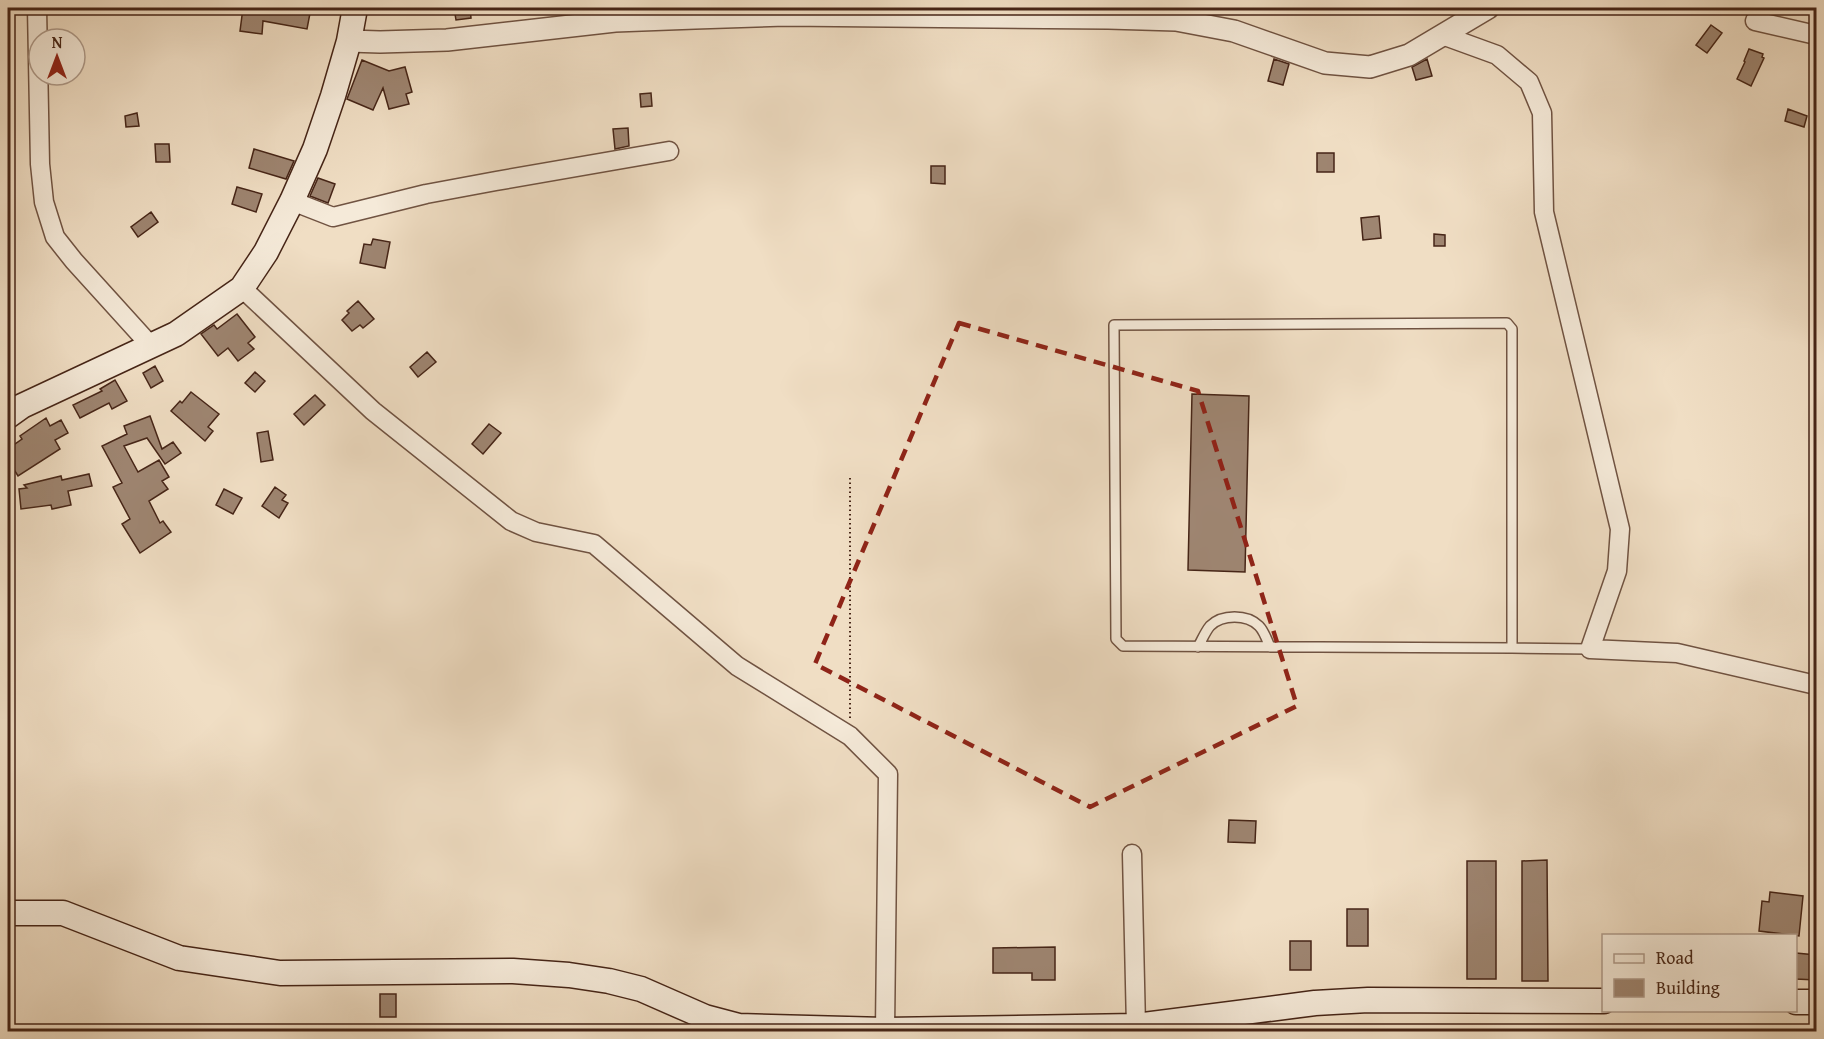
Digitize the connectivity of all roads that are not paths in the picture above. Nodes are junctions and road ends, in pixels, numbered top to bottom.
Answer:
1 (37, 8) edge
2 (355, 8) edge
3 (1488, 8) edge
4 (1755, 21) dead end
5 (1442, 35) junction
6 (1816, 35) edge
7 (349, 41) junction
8 (669, 151) dead end
9 (292, 201) junction
10 (242, 288) junction
11 (151, 346) junction
12 (8, 416) edge
13 (1198, 647) junction
14 (1270, 647) junction
15 (1512, 648) junction
16 (1590, 649) junction
17 (1816, 686) edge
18 (1131, 854) dead end
19 (8, 913) edge
20 (1602, 1001) edge
21 (1797, 1002) edge
22 (1816, 1002) edge
23 (1136, 1026) junction
24 (738, 1029) edge
25 (1109, 1029) edge
26 (885, 1030) junction

1 - 11 street
2 - 7 main road
3 - 5 street
4 - 6 street
5 - 7 street
5 - 16 street
7 - 9 main road
8 - 9 street
9 - 10 main road
10 - 11 main road
10 - 26 street
11 - 12 main road
13 - 14 lane
13 - 14 lane
13 - 15 lane
14 - 15 lane
15 - 16 lane
16 - 17 street
18 - 23 street
19 - 24 main road
20 - 23 main road
21 - 22 main road
23 - 25 main road
24 - 26 main road
25 - 26 main road

